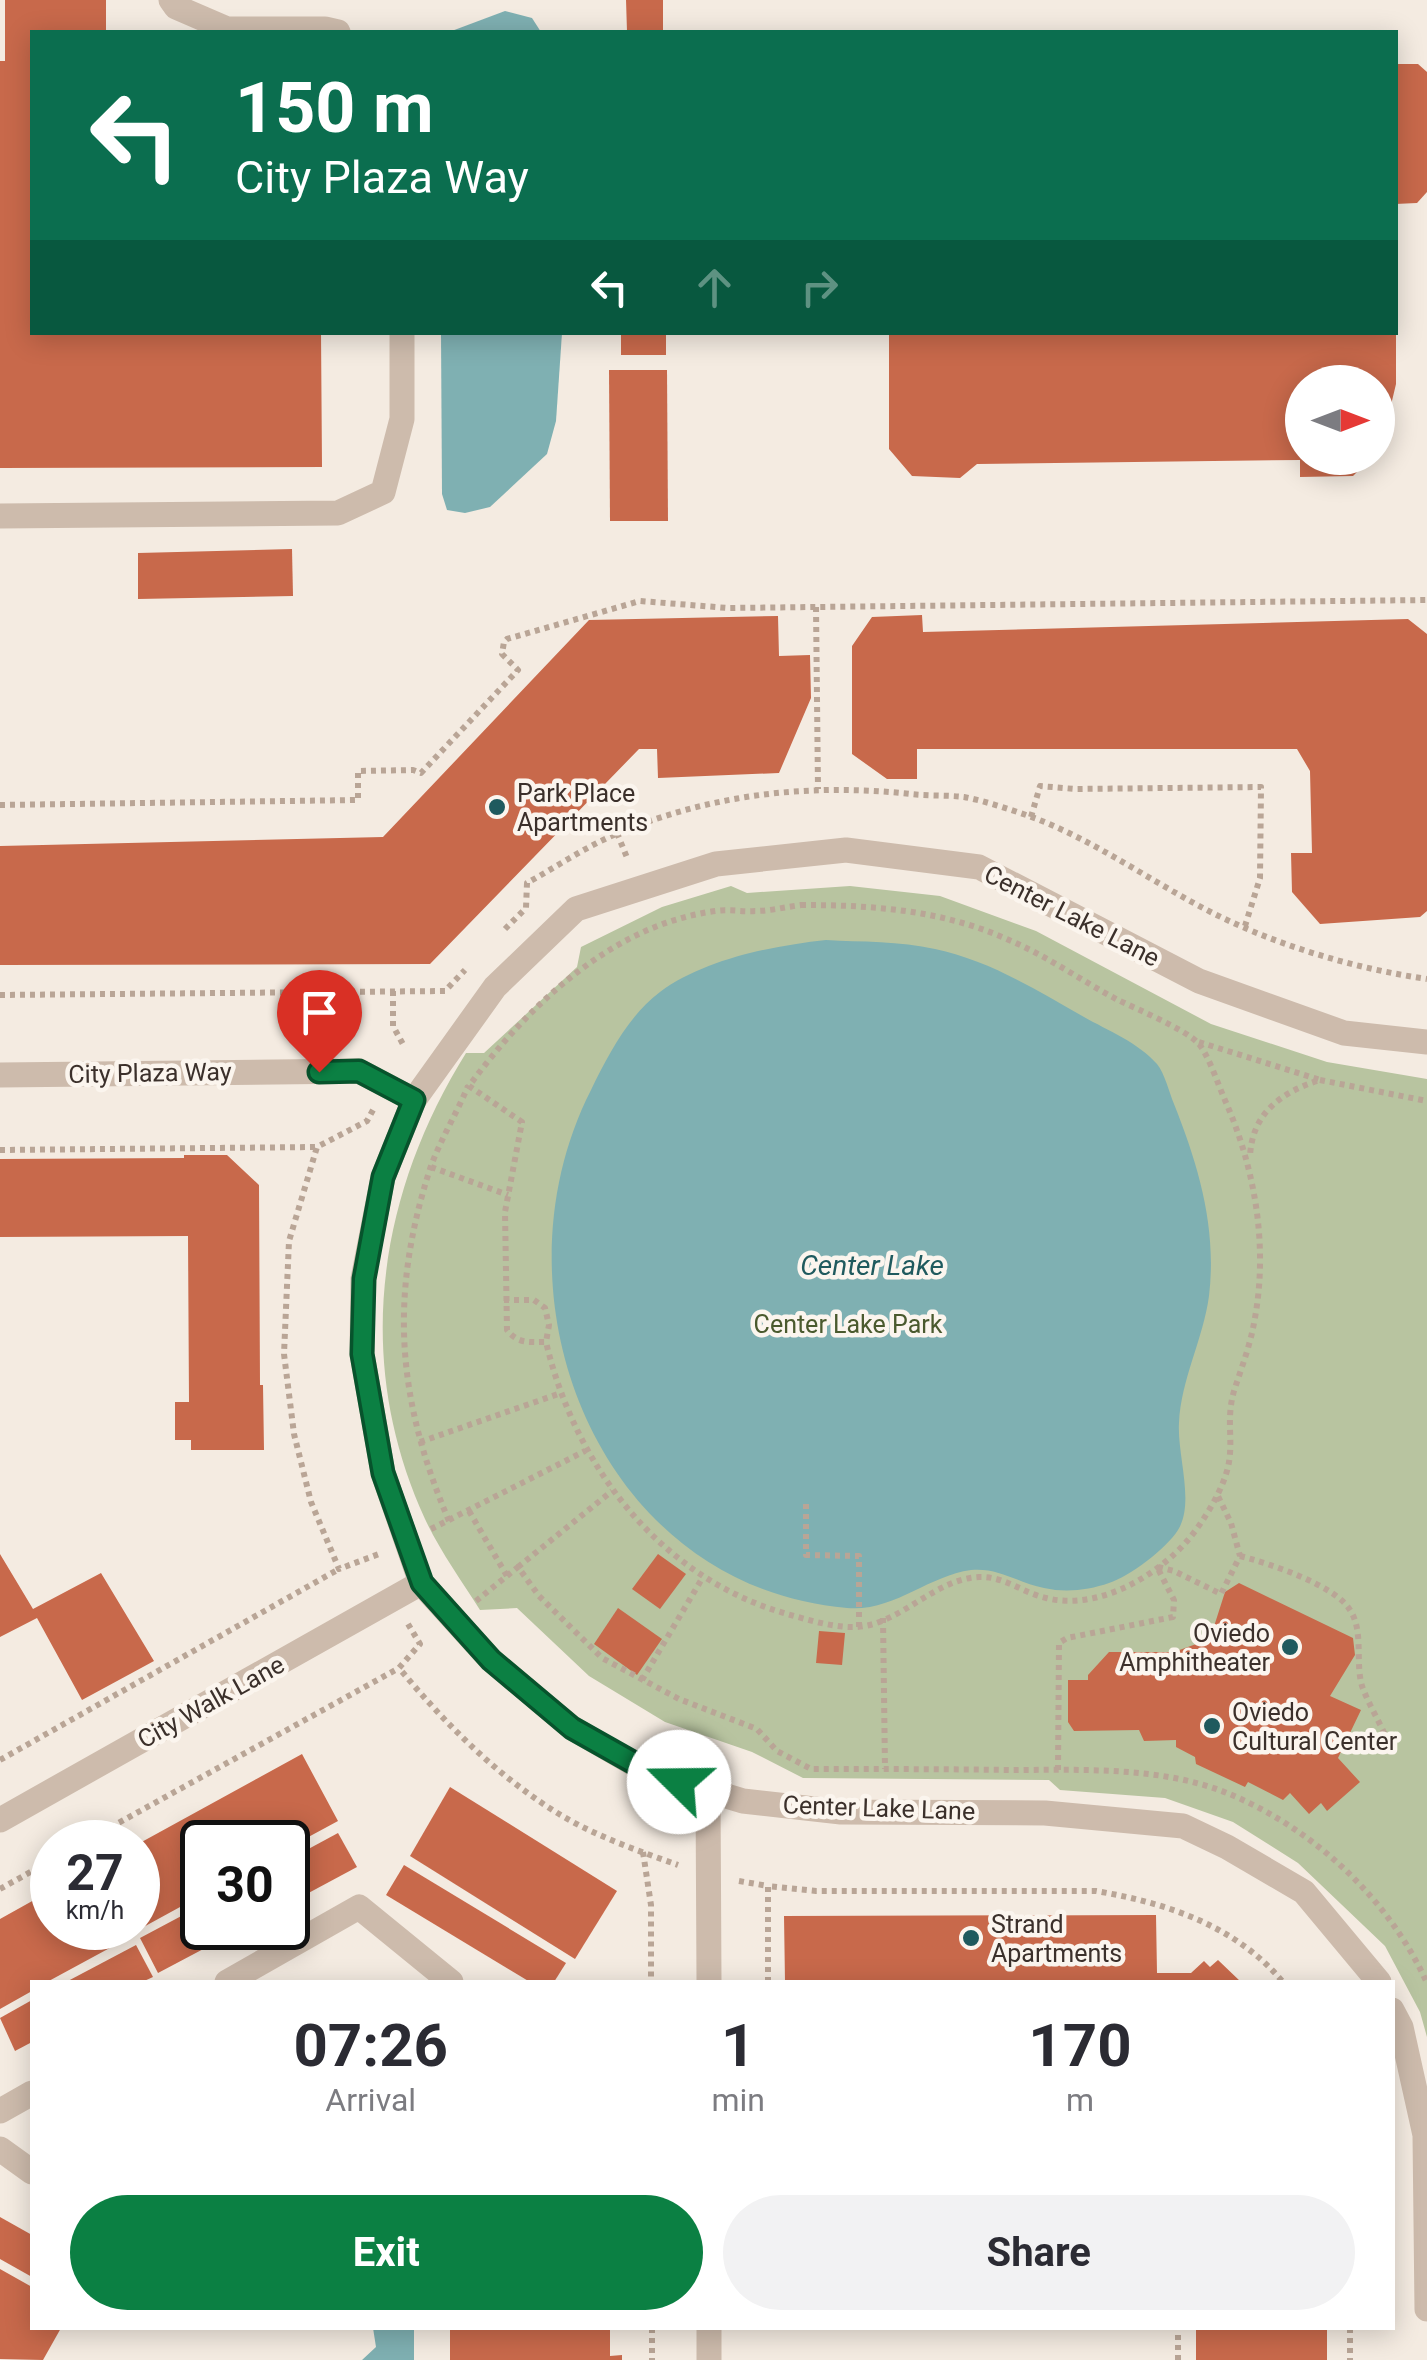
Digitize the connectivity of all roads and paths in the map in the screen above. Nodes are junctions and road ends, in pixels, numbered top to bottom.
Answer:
1 (171, 0) edge
2 (329, 30) edge
3 (402, 335) edge
4 (0, 516) edge
5 (1427, 600) edge
6 (816, 607) junction
7 (818, 789) dead end
8 (0, 806) edge
9 (1032, 817) dead end
10 (587, 849) dead end
11 (1245, 926) dead end
12 (498, 936) dead end
13 (471, 963) dead end
14 (393, 991) junction
15 (0, 995) edge
16 (1198, 1042) junction
17 (1427, 1042) edge
18 (404, 1048) dead end
19 (0, 1074) edge
20 (1320, 1080) junction
21 (469, 1086) junction
22 (414, 1100) junction
23 (1427, 1102) edge
24 (367, 1121) dead end
25 (316, 1147) junction
26 (0, 1150) edge
27 (431, 1167) junction
28 (1250, 1167) junction
29 (508, 1195) junction
30 (504, 1300) junction
31 (546, 1342) junction
32 (561, 1393) junction
33 (420, 1442) junction
34 (586, 1451) junction
35 (612, 1491) junction
36 (1216, 1493) junction
37 (806, 1504) dead end
38 (470, 1511) junction
39 (1240, 1556) junction
40 (518, 1567) junction
41 (1158, 1567) junction
42 (339, 1569) junction
43 (703, 1577) junction
44 (422, 1583) junction
45 (393, 1599) junction
46 (883, 1618) junction
47 (859, 1627) junction
48 (399, 1668) junction
49 (642, 1680) junction
50 (1385, 1735) dead end
51 (0, 1760) edge
52 (885, 1769) junction
53 (1058, 1770) junction
54 (708, 1791) junction
55 (0, 1820) edge
56 (124, 1820) edge
57 (643, 1852) junction
58 (30, 1872) edge
59 (708, 1874) junction
60 (768, 1886) junction
61 (0, 1889) edge
62 (231, 1980) edge
63 (449, 1980) edge
64 (651, 1980) edge
65 (709, 1980) edge
66 (768, 1980) edge
67 (1280, 1980) edge
68 (1377, 1980) edge
69 (1427, 1983) edge
70 (1395, 2016) edge
71 (30, 2094) edge
72 (0, 2111) edge
73 (0, 2149) edge
74 (30, 2171) edge
75 (1427, 2309) edge
76 (652, 2330) edge
77 (709, 2330) edge
78 (1178, 2330) edge
79 (1350, 2330) edge
80 (652, 2360) edge
81 (709, 2360) edge
82 (1178, 2360) edge
83 (1350, 2360) edge

1 - 2 street
3 - 4 street
5 - 6 path
6 - 7 path
6 - 8 path
9 - 11 path
10 - 12 path
13 - 14 path
14 - 15 path
14 - 18 path
16 - 20 path
16 - 21 path
16 - 28 path
17 - 22 street, Center Lake Lane
19 - 22 street, City Plaza Way
20 - 23 path
20 - 28 path
21 - 27 path
21 - 29 path
22 - 44 street, Center Lake Lane
24 - 25 path
25 - 26 path
25 - 42 path
27 - 29 path
27 - 33 path
28 - 36 path
29 - 30 path
30 - 31 path
30 - 31 path
31 - 32 path
32 - 33 path
32 - 34 path
33 - 38 path
34 - 35 path
34 - 38 path
35 - 40 path
35 - 43 path
36 - 39 path
36 - 41 path
37 - 47 path
38 - 40 path
39 - 41 path
39 - 50 path
40 - 49 path
41 - 46 path
41 - 53 path
42 - 45 path
42 - 51 path
43 - 47 path
43 - 49 path
44 - 45 street, City Walk Lane
44 - 54 street, Center Lake Lane
45 - 48 path
45 - 55 street, City Walk Lane
46 - 47 path
46 - 52 path
48 - 56 path
48 - 57 path
49 - 52 path
52 - 53 path
53 - 69 path
54 - 59 street
54 - 68 street, Center Lake Lane
57 - 59 path
57 - 64 path
58 - 61 path
59 - 60 path
59 - 65 street
60 - 66 path
60 - 67 path
62 - 63 street
70 - 75 street
71 - 72 street
73 - 74 street
76 - 80 path
77 - 81 street
78 - 82 path
79 - 83 path

